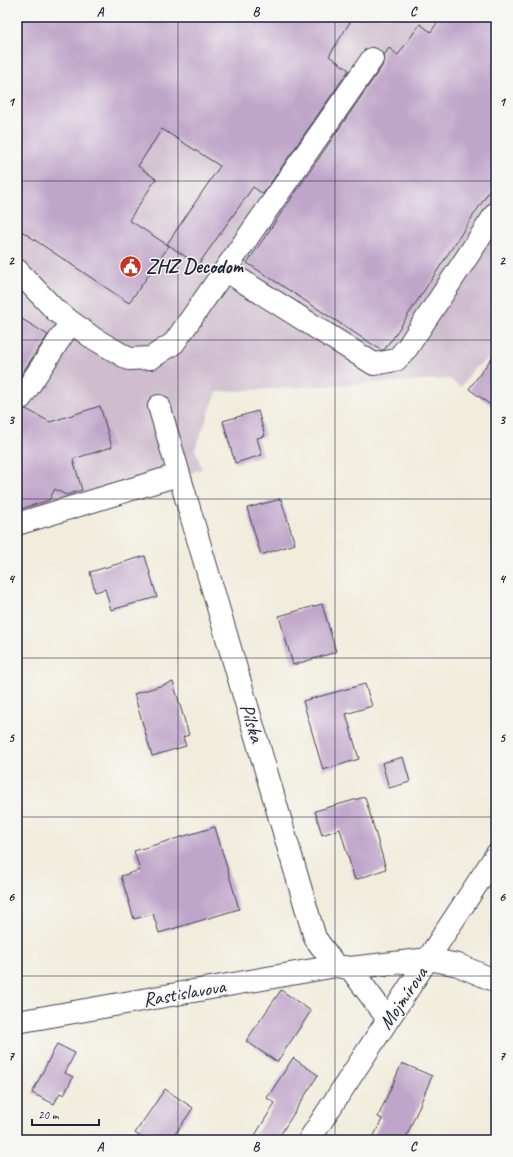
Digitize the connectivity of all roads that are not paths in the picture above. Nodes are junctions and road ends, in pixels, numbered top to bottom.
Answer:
1 (372, 59) dead end
2 (496, 213) edge
3 (17, 270) edge
4 (225, 270) junction
5 (71, 322) junction
6 (21, 398) dead end
7 (159, 406) dead end
8 (178, 475) junction
9 (17, 524) edge
10 (496, 855) edge
11 (429, 959) junction
12 (343, 967) junction
13 (496, 981) edge
14 (388, 1019) junction
15 (17, 1022) edge
16 (309, 1140) edge

1 - 4 street
2 - 4 street
3 - 5 street
4 - 5 street
5 - 6 street
7 - 8 street, Pílska
8 - 9 street
8 - 12 street, Pílska
10 - 11 street, Mojmírova
11 - 12 street, Rastislavova
11 - 13 street, Rastislavova
11 - 14 street, Mojmírova
12 - 14 street
12 - 15 street, Rastislavova
14 - 16 street, Mojmírova

